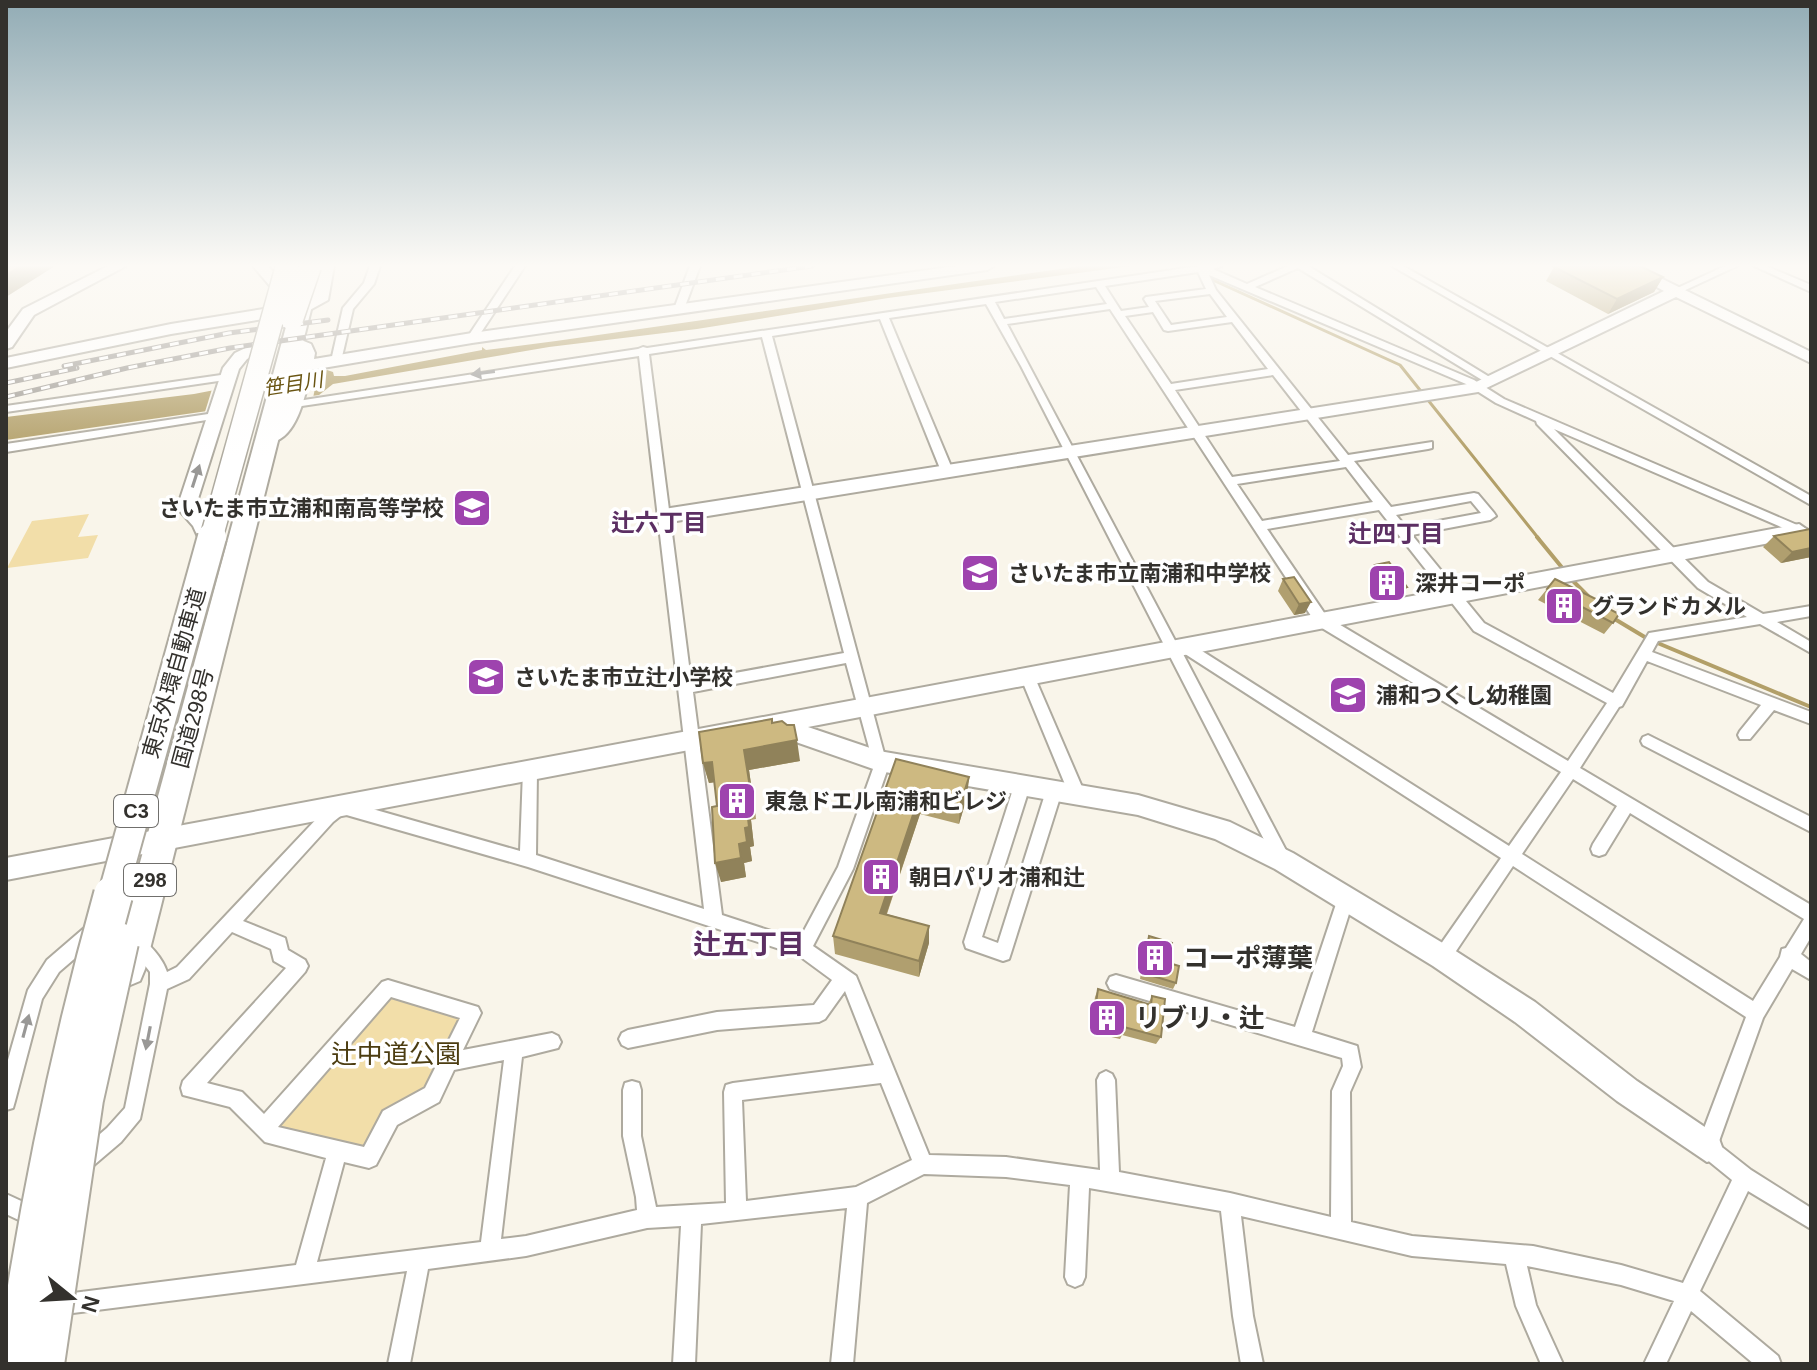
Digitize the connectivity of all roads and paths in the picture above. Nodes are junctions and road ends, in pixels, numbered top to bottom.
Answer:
1 (166, 330) edge
2 (271, 330) edge
3 (279, 330) edge
4 (288, 330) edge
5 (290, 330) edge
6 (343, 330) edge
7 (477, 330) edge
8 (530, 330) edge
9 (780, 330) edge
10 (889, 330) edge
11 (1005, 330) edge
12 (1129, 330) edge
13 (1244, 330) edge
14 (1350, 330) edge
15 (1401, 330) edge
16 (1511, 330) edge
17 (1596, 330) edge
18 (1754, 330) edge
19 (766, 332) junction
20 (472, 338) junction
21 (260, 346) junction
22 (643, 350) junction
23 (1550, 352) junction
24 (1811, 358) edge
25 (336, 361) junction
26 (6, 363) edge
27 (1276, 371) junction
28 (1485, 384) junction
29 (293, 387) junction
30 (1168, 388) junction
31 (226, 399) junction
32 (6, 409) edge
33 (1310, 414) junction
34 (1535, 416) junction
35 (1197, 432) junction
36 (1428, 445) dead end
37 (6, 448) edge
38 (1071, 452) junction
39 (1347, 461) junction
40 (947, 471) junction
41 (1230, 481) junction
42 (808, 493) junction
43 (1811, 501) edge
44 (1385, 509) junction
45 (664, 516) junction
46 (1259, 526) junction
47 (1403, 532) junction
48 (1805, 533) edge
49 (1673, 554) junction
50 (1453, 595) junction
51 (1811, 611) edge
52 (1762, 619) junction
53 (1322, 621) junction
54 (1811, 648) edge
55 (1180, 649) junction
56 (1644, 654) junction
57 (851, 657) junction
58 (1028, 678) junction
59 (685, 688) junction
60 (1617, 702) junction
61 (1771, 703) junction
62 (864, 708) junction
63 (1811, 718) edge
64 (777, 725) junction
65 (1745, 735) dead end
66 (1648, 741) dead end
67 (692, 742) junction
68 (881, 762) junction
69 (530, 771) junction
70 (1572, 771) junction
71 (1022, 786) junction
72 (1065, 792) junction
73 (1627, 804) junction
74 (341, 807) junction
75 (1811, 825) edge
76 (161, 839) junction
77 (114, 848) junction
78 (1599, 849) dead end
79 (1511, 853) junction
80 (528, 860) junction
81 (1284, 861) junction
82 (6, 869) edge
83 (1346, 898) junction
84 (1811, 914) edge
85 (714, 920) junction
86 (1811, 922) edge
87 (229, 923) junction
88 (89, 935) junction
89 (134, 941) junction
90 (803, 949) junction
91 (1788, 955) junction
92 (1442, 957) junction
93 (1811, 972) edge
94 (844, 977) junction
95 (1116, 983) dead end
96 (159, 984) junction
97 (1756, 1013) junction
98 (1301, 1037) junction
99 (628, 1039) dead end
100 (552, 1042) dead end
101 (514, 1049) junction
102 (448, 1062) junction
103 (887, 1073) junction
104 (1106, 1080) dead end
105 (632, 1090) dead end
106 (6, 1101) edge
107 (264, 1128) junction
108 (1707, 1147) junction
109 (337, 1151) junction
110 (87, 1158) junction
111 (923, 1164) junction
112 (1080, 1177) junction
113 (1744, 1177) junction
114 (1110, 1181) junction
115 (858, 1197) junction
116 (1230, 1203) junction
117 (15, 1208) edge
118 (736, 1212) junction
119 (691, 1216) junction
120 (647, 1218) junction
121 (1811, 1219) edge
122 (1341, 1229) junction
123 (490, 1251) junction
124 (1514, 1254) junction
125 (419, 1260) junction
126 (304, 1273) junction
127 (1075, 1277) dead end
128 (1690, 1296) junction
129 (68, 1304) junction
130 (6, 1313) edge
131 (15, 1364) edge
132 (45, 1364) edge
133 (60, 1364) edge
134 (399, 1364) edge
135 (684, 1364) edge
136 (842, 1364) edge
137 (1252, 1364) edge
138 (1552, 1364) edge
139 (1655, 1364) edge
140 (1770, 1364) edge

1 - 26 main road
2 - 131 highway, 東京外環自動車道 / C3, bridge
3 - 21 highway, 国道298号 / 298
4 - 132 highway, 東京外環自動車道 / C3, bridge
5 - 29 highway, 国道298号 / 298
6 - 25 street
7 - 20 street
8 - 20 street
9 - 19 street
10 - 40 street
11 - 38 street
12 - 30 street
13 - 27 street
14 - 28 street
15 - 28 street
16 - 23 street
17 - 23 street
18 - 24 street
19 - 22 street
19 - 42 street
20 - 25 street
21 - 31 highway, 国道298号 / 298, bridge
21 - 31 street
22 -> 29 street
22 - 45 street
23 - 28 street
23 - 43 street
25 - 29 street
27 - 30 street
27 - 33 street
28 - 33 street
28 - 34 street
29 - 76 highway, 国道298号 / 298
30 - 35 street
31 - 32 street
31 - 37 street
77 -> 31 highway, 国道298号 / 298
33 - 35 street
33 - 39 street
34 - 48 street
34 - 49 street
35 - 38 street
35 - 41 street
36 - 39 street
38 - 40 street
38 - 55 street
39 - 41 street
39 - 44 street
40 - 42 street
41 - 46 street
42 - 45 street
42 - 57 street
44 - 46 street
44 - 47 street
44 - 47 street
45 - 59 street
46 - 53 street
47 - 50 street
48 - 49 street
49 - 50 street
49 - 52 street
50 - 53 street
50 - 60 street
51 - 52 street
52 - 54 street
52 - 56 street
53 - 55 street
53 - 70 street
55 - 58 street
55 - 79 street
55 - 81 street
56 - 60 street
56 - 61 street
57 - 59 street
57 - 62 street
58 - 62 street
58 - 72 street
59 - 67 street
60 - 70 street
61 - 63 street
61 - 65 street
62 - 64 street
62 - 68 street
64 - 67 street
64 - 68 street
66 - 75 street
67 - 69 street
67 - 85 street
68 - 71 street
68 - 90 street
69 - 74 street
69 - 80 street
70 - 73 street
70 - 79 street
71 - 72 street
71 - 72 street
72 - 81 street
73 - 78 street
73 - 84 street
74 - 76 street
74 - 80 street
74 - 87 street
76 - 77 street
76 - 89 highway, 国道298号 / 298
77 - 82 street
77 - 88 highway, 国道298号 / 298
79 - 92 street
79 - 97 street
80 - 85 street
81 - 83 street
83 - 92 street
83 - 98 street
85 - 90 street
86 - 91 street
87 - 96 street
87 - 107 street
106 -> 88 street
88 - 117 highway, 国道298号 / 298
89 - 96 street
89 - 110 highway, 国道298号 / 298
90 - 94 street
91 - 93 street
91 - 97 street
92 - 108 street
94 - 99 street
94 - 103 street
95 - 98 street
96 -> 110 street
97 - 108 street
98 - 122 street
100 - 101 street
101 - 102 street
101 - 123 street
102 - 107 street
102 - 109 street
103 - 111 street
103 - 118 street
104 - 114 street
105 - 120 street
107 - 109 street
108 - 113 street
109 - 126 street
110 - 129 highway, 国道298号 / 298
111 - 112 street
111 - 115 street
112 - 114 street
112 - 127 street
113 - 121 street
113 - 128 street
114 - 116 street
115 - 118 street
115 - 136 street
116 - 122 street
116 - 137 street
117 - 130 highway, 国道298号 / 298
118 - 119 street
119 - 120 street
119 - 135 street
120 - 123 street
122 - 124 street
123 - 125 street
124 - 128 street
124 - 138 street
125 - 126 street
125 - 134 street
126 - 129 street
128 - 139 street
128 - 140 street
129 - 130 street
129 - 133 highway, 国道298号 / 298

